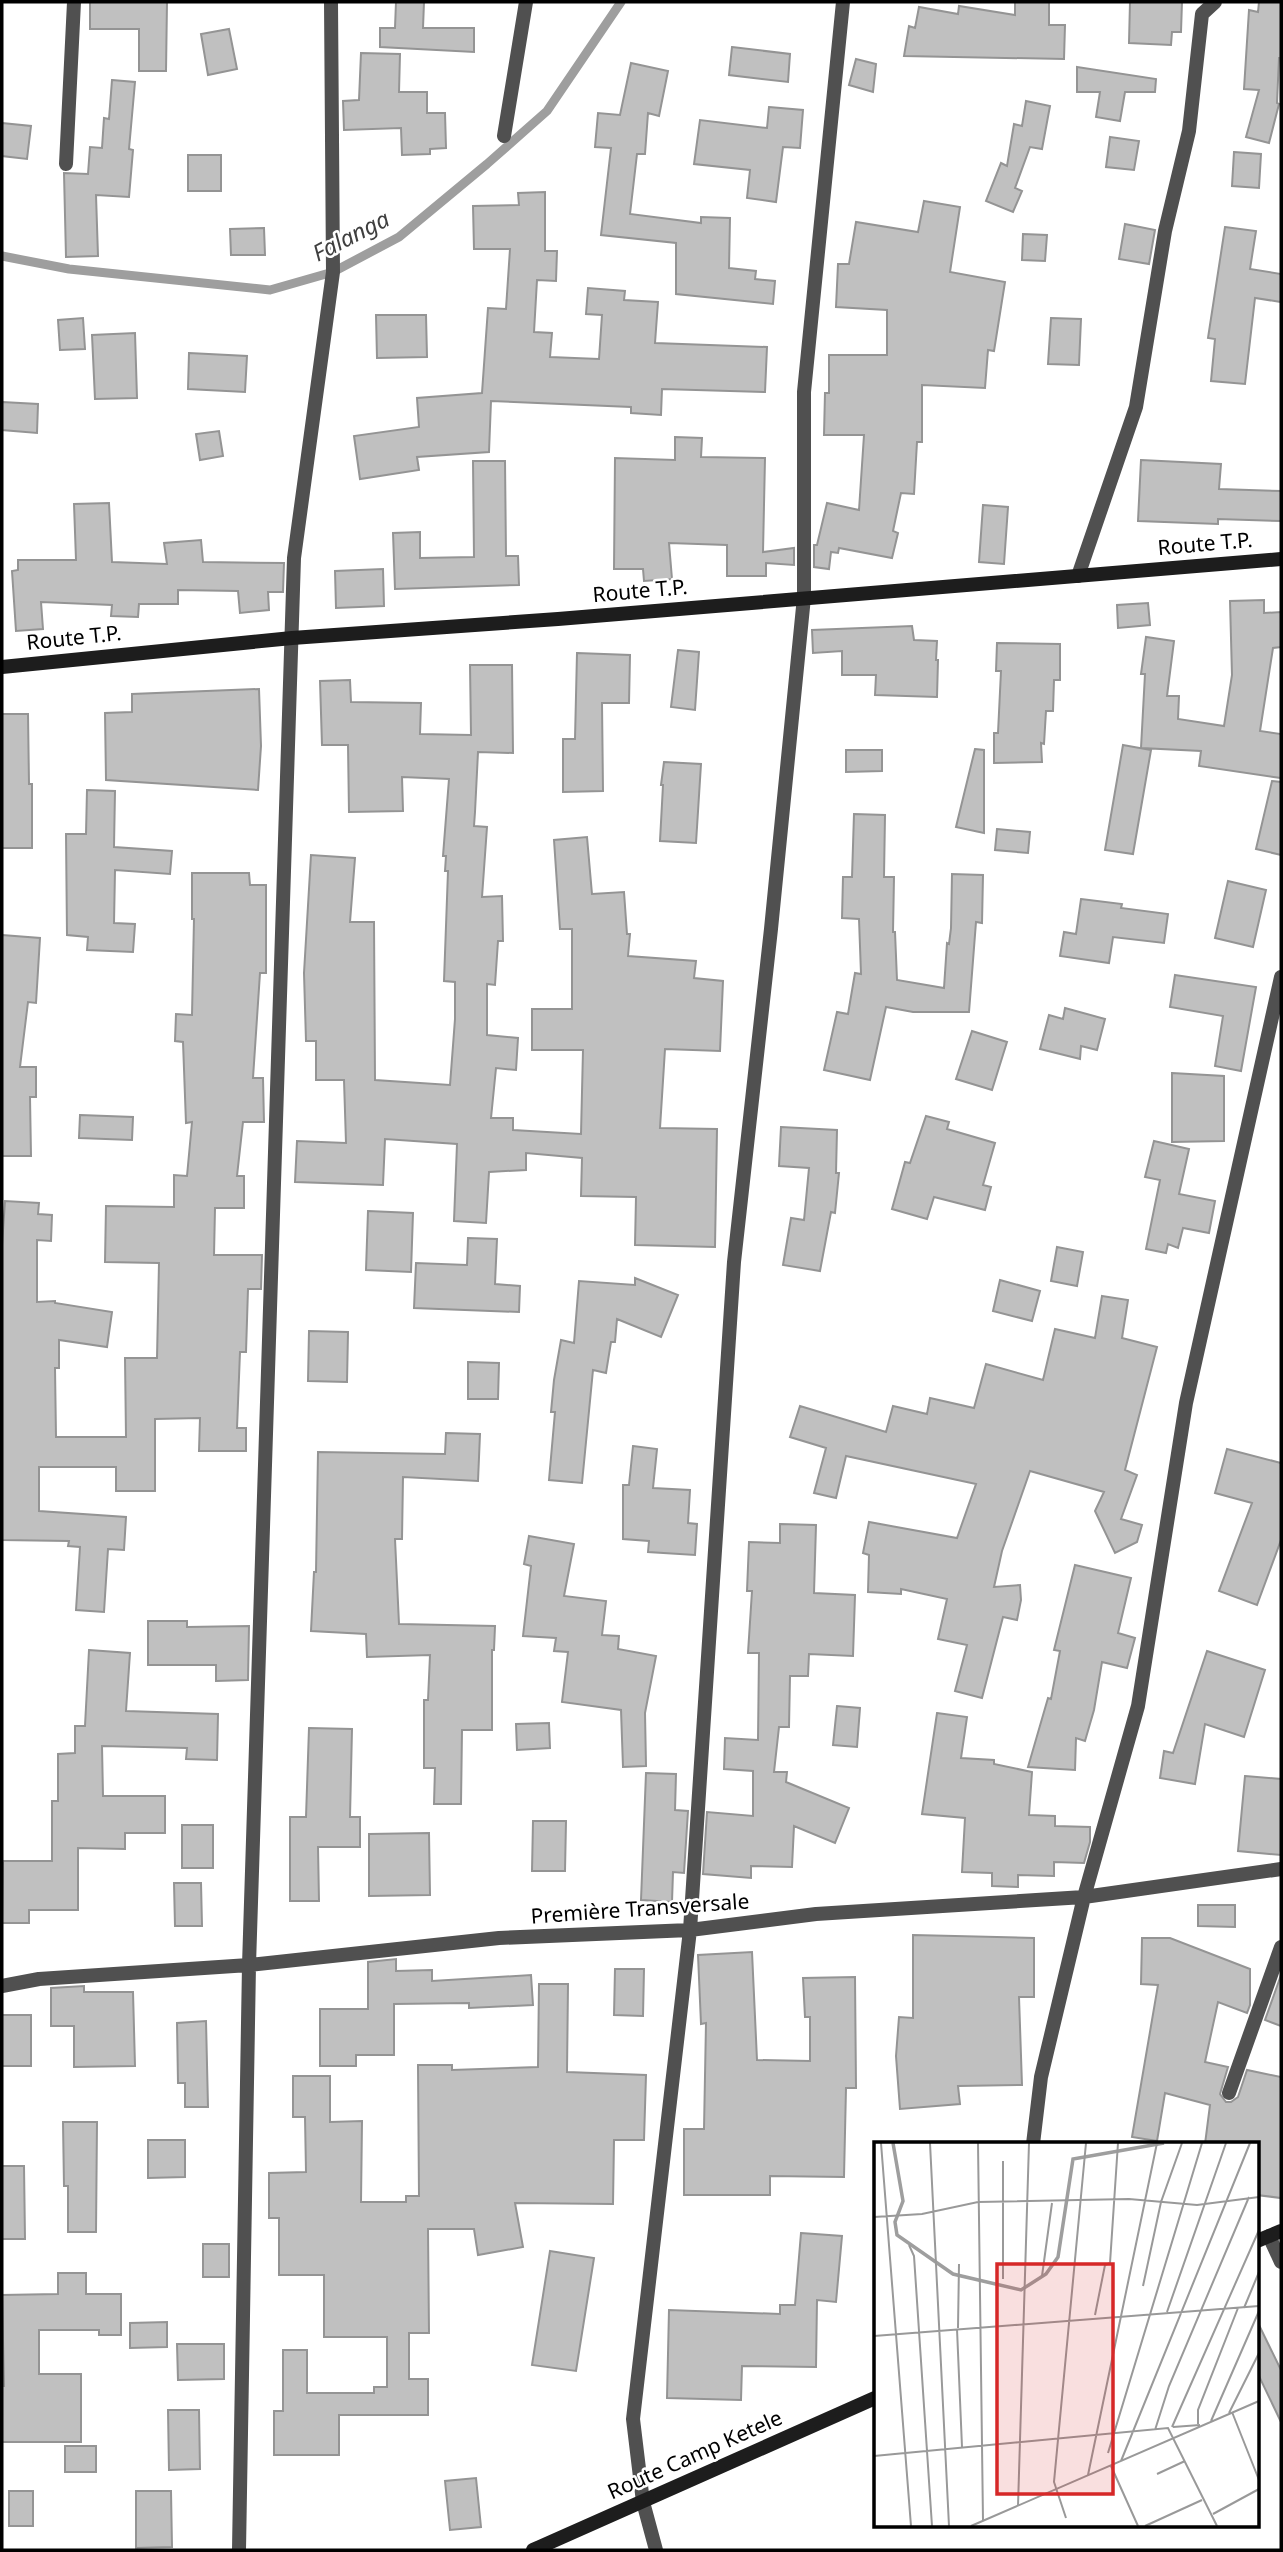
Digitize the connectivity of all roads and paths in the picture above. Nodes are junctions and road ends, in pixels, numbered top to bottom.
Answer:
1 (74, 2) edge
2 (331, 2) edge
3 (526, 2) edge
4 (843, 2) edge
5 (1215, 2) edge
6 (504, 136) dead end
7 (66, 164) dead end
8 (1281, 559) edge
9 (1078, 576) junction
10 (804, 597) junction
11 (292, 638) junction
12 (2, 667) edge
13 (1281, 977) edge
14 (1281, 1869) edge
15 (1084, 1897) junction
16 (690, 1930) junction
17 (1281, 1947) edge
18 (249, 1965) junction
19 (2, 1986) edge
20 (1229, 2093) dead end
21 (1033, 2142) edge
22 (1269, 2236) edge
23 (1281, 2262) edge
24 (874, 2398) edge
25 (643, 2502) junction
26 (239, 2550) edge
27 (533, 2550) edge
28 (656, 2550) edge

1 - 7 street
2 - 11 street
3 - 6 street
4 - 10 street
5 - 9 street
8 - 9 street, Route T.P.
9 - 10 street, Route T.P.
10 - 11 street, Route T.P.
10 - 16 street
11 - 12 street, Route T.P.
11 - 18 street
13 - 15 street
14 - 15 street, Première Transversale
15 - 16 street, Première Transversale
15 - 21 street
16 - 18 street, Première Transversale
16 - 25 street
17 - 20 street
18 - 19 street, Première Transversale
18 - 26 street
22 - 23 street
24 - 25 street, Route Camp Ketele
25 - 27 street, Route Camp Ketele
25 - 28 street

